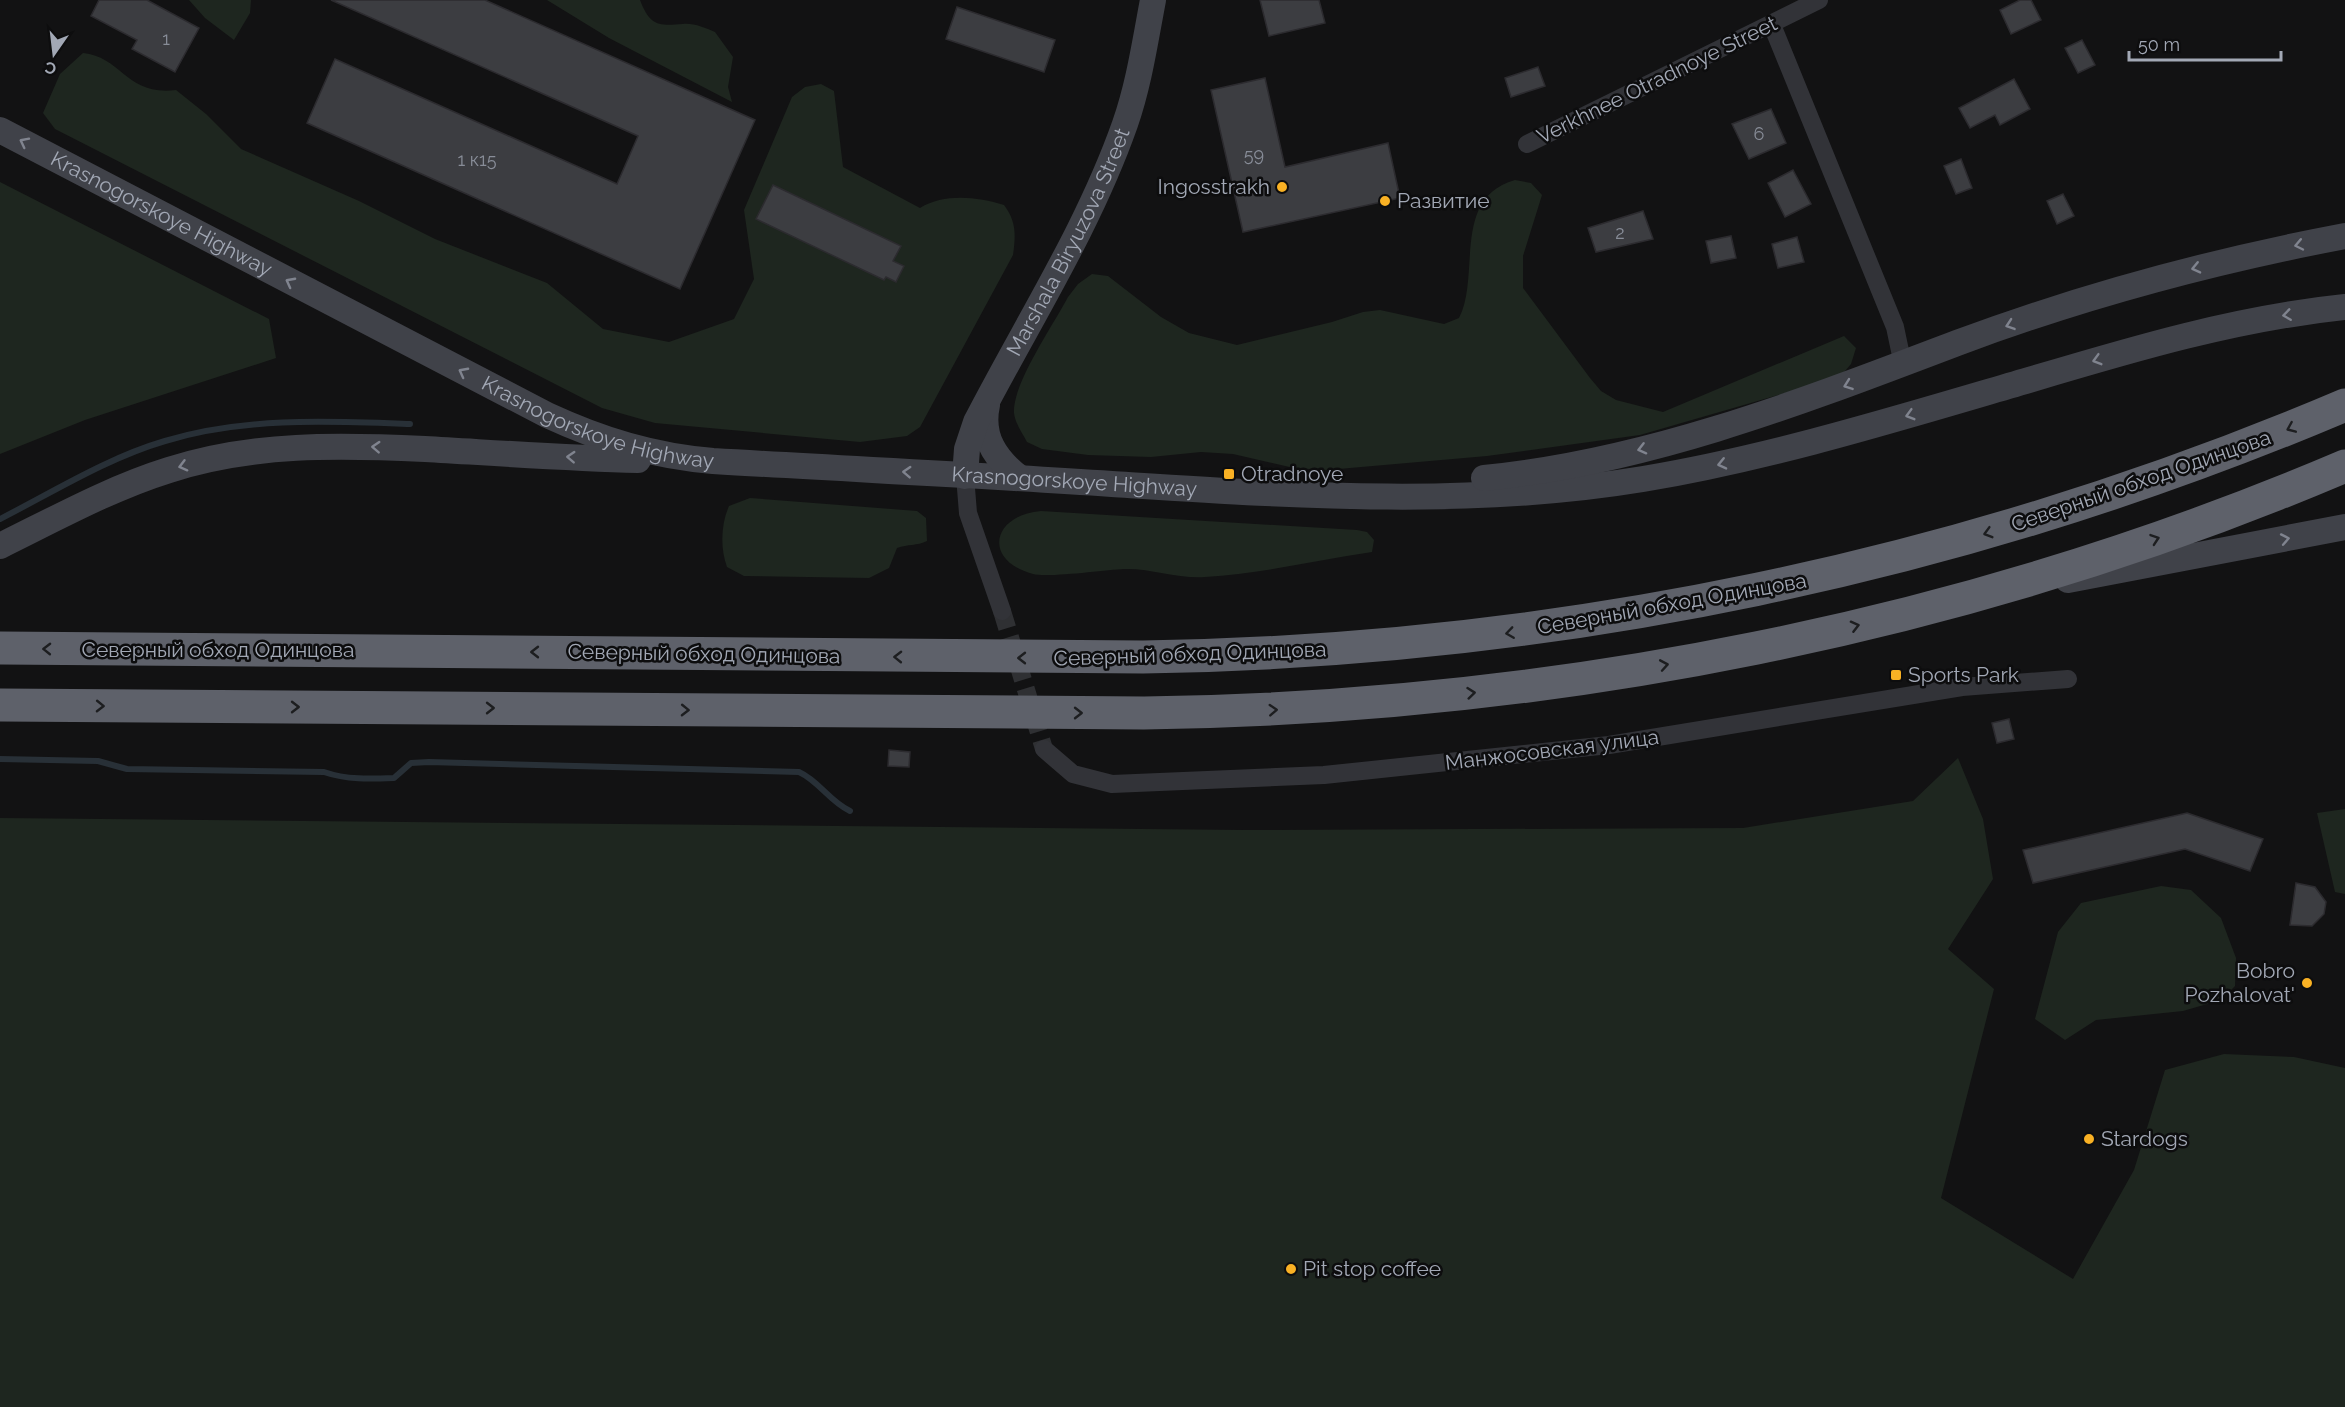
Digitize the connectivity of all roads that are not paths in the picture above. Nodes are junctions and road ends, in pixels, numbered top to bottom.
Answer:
1 (1153, 0) edge
2 (1819, 0) edge
3 (1772, 25) junction
4 (0, 130) edge
5 (1527, 144) dead end
6 (2345, 236) edge
7 (2345, 308) edge
8 (1903, 365) junction
9 (993, 389) junction
10 (2345, 405) edge
11 (713, 461) junction
12 (2345, 466) edge
13 (965, 476) junction
14 (1020, 478) junction
15 (1256, 491) junction
16 (2345, 527) edge
17 (0, 546) edge
18 (1959, 600) junction
19 (1002, 611) tunnel mouth
20 (0, 648) edge
21 (2068, 679) dead end
22 (0, 705) edge
23 (1044, 749) tunnel mouth

1 - 9 main road, Marshala Biryuzova Street
2 - 3 street, Verkhnee Otradnoye Street
3 - 5 street, Verkhnee Otradnoye Street
3 - 8 street
11 -> 4 main road, Krasnogorskoye Highway
6 -> 8 main road
7 -> 15 main road
8 -> 15 main road
9 - 13 main road, Marshala Biryuzova Street
9 - 14 main road
10 -> 20 highway, Северный обход Одинцова
13 -> 11 main road, Krasnogorskoye Highway
11 -> 17 main road
18 -> 12 highway
13 - 14 main road, Krasnogorskoye Highway
13 - 19 street
14 - 15 main road, Krasnogorskoye Highway
18 -> 16 main road
22 -> 18 highway
21 - 23 street, Манжосовская улица

